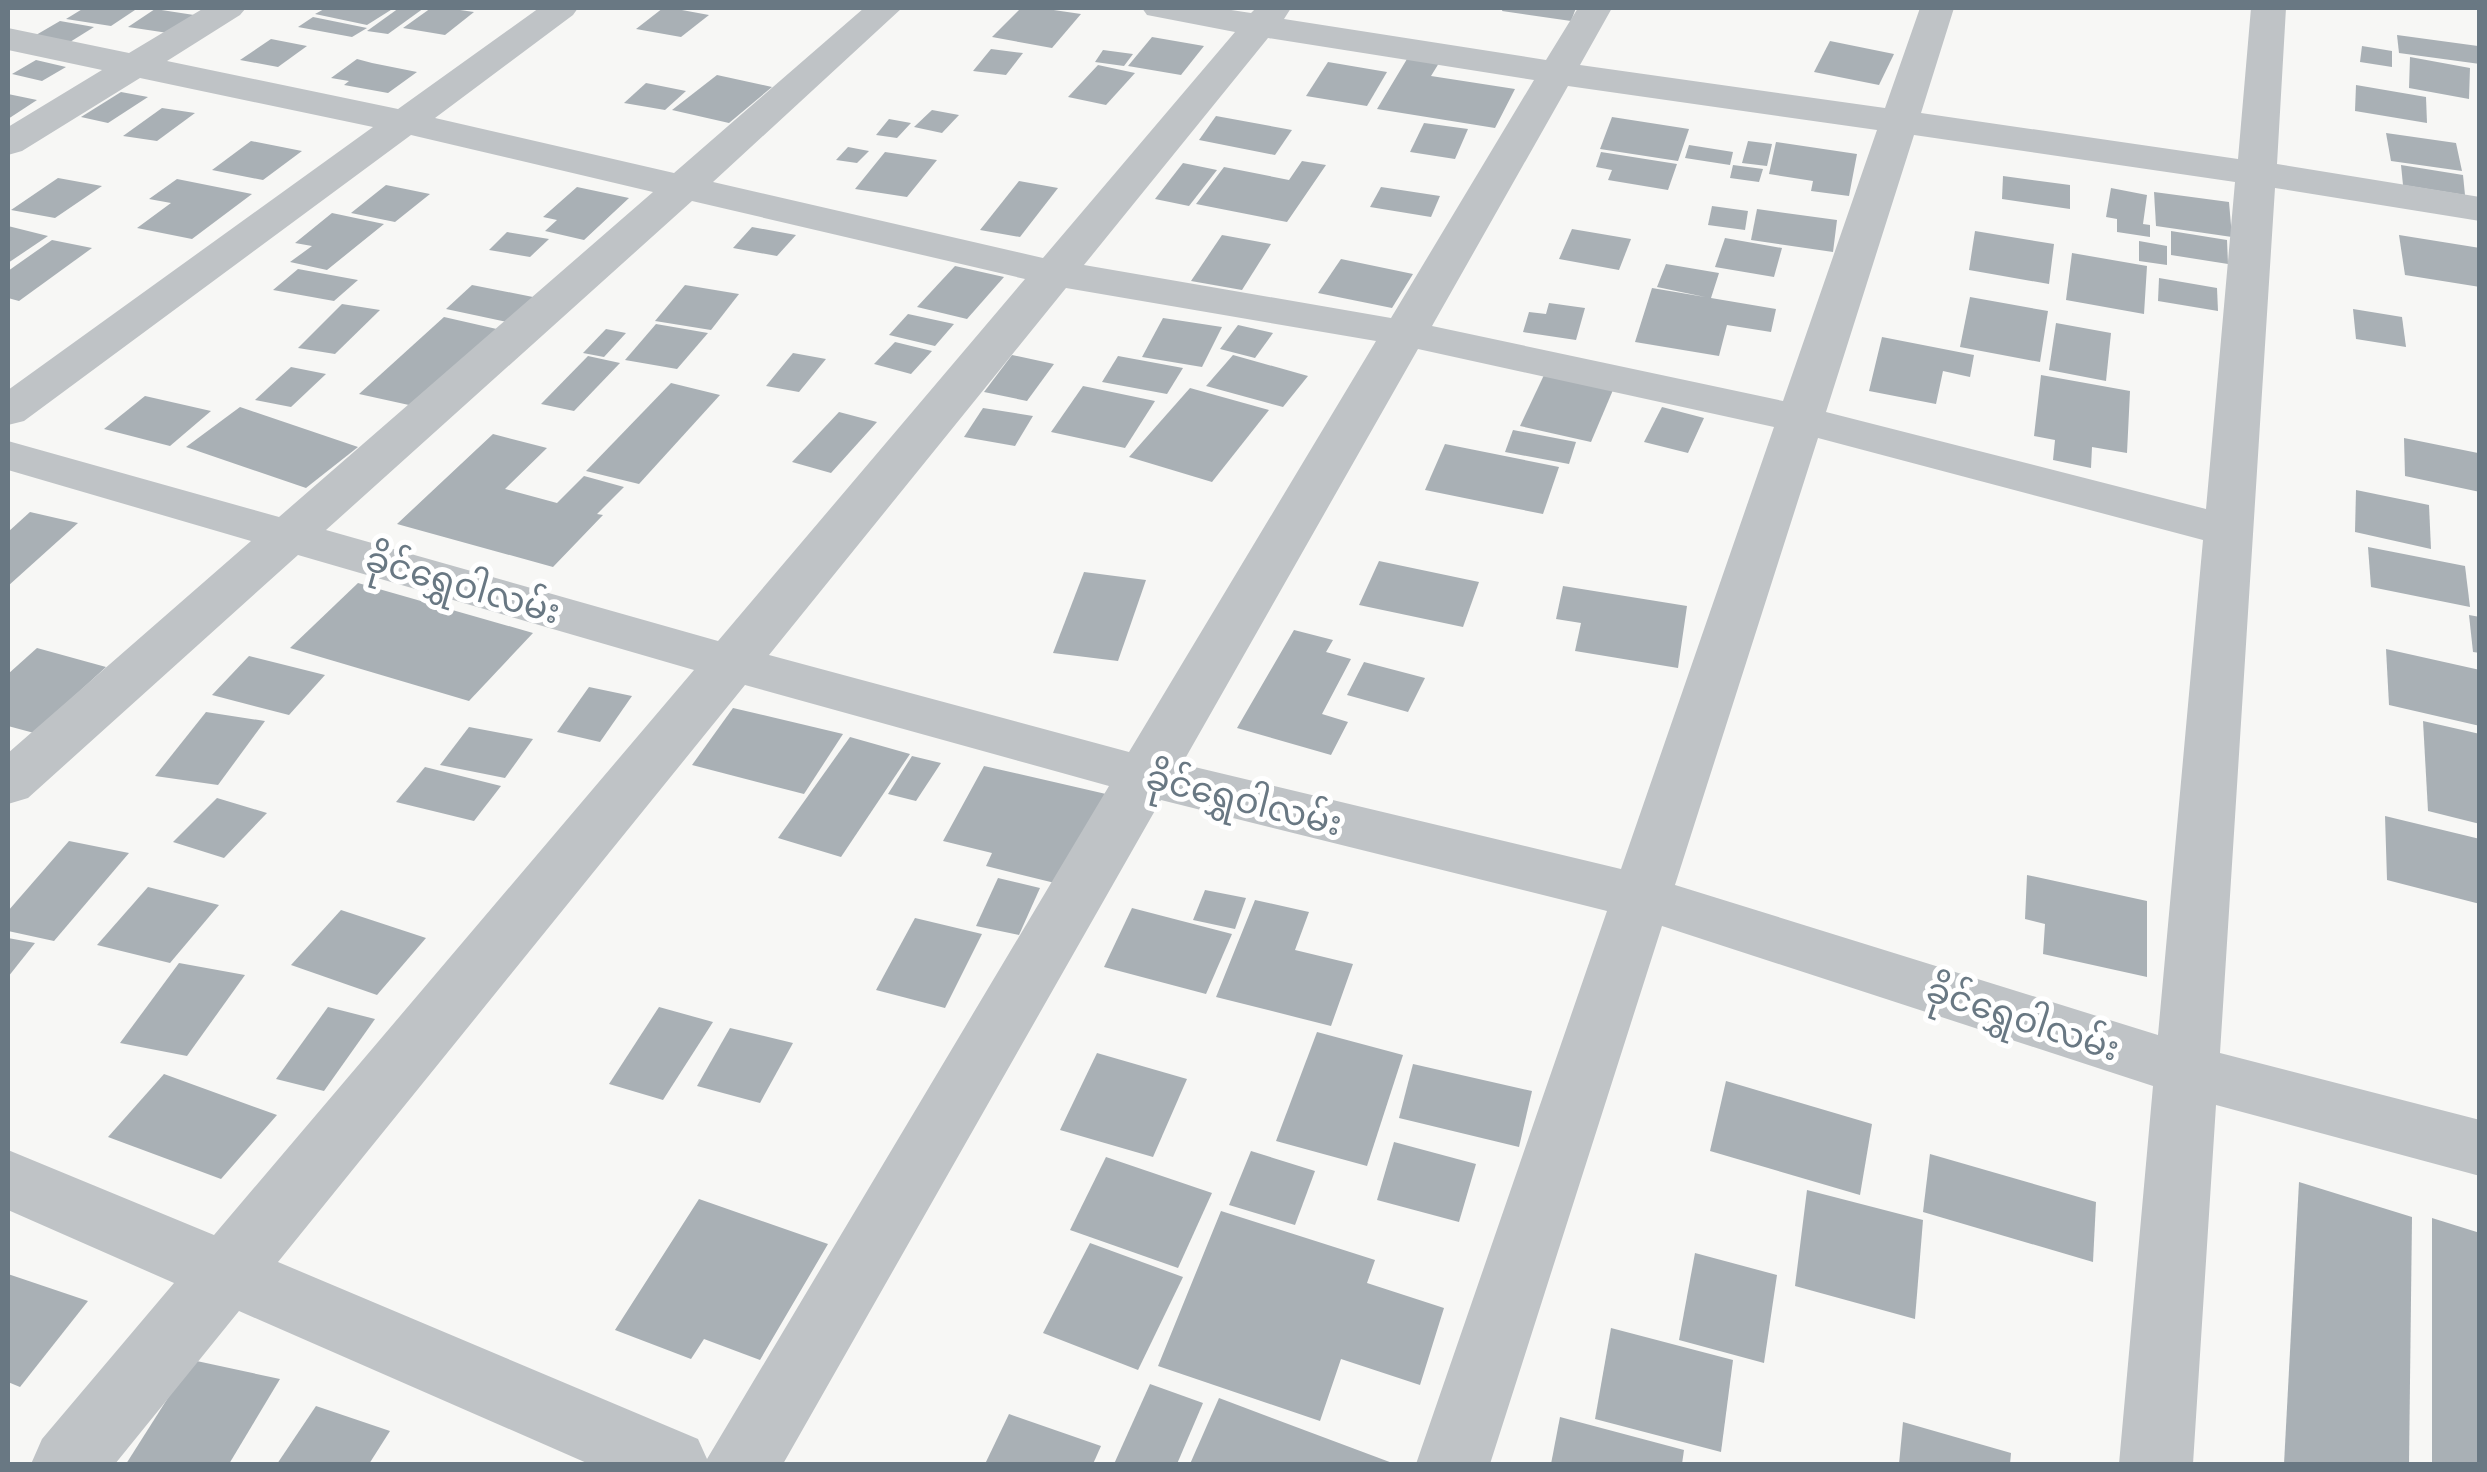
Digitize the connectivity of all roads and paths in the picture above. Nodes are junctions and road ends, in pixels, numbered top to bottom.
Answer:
1 (228, 8) edge
2 (561, 8) edge
3 (886, 8) edge
4 (1158, 8) edge
5 (1595, 8) edge
6 (1937, 8) edge
7 (2269, 8) edge
8 (1266, 17) edge
9 (8, 39) edge
10 (133, 66) junction
11 (1556, 74) junction
12 (404, 122) junction
13 (1899, 123) junction
14 (8, 143) edge
15 (2256, 172) junction
16 (685, 185) junction
17 (2480, 209) edge
18 (1054, 273) junction
19 (1404, 333) junction
20 (8, 411) edge
21 (1800, 418) junction
22 (8, 455) edge
23 (2229, 531) junction
24 (289, 535) junction
25 (732, 662) junction
26 (1146, 776) junction
27 (8, 784) edge
28 (1642, 897) junction
29 (2187, 1071) junction
30 (2480, 1148) edge
31 (8, 1179) edge
32 (226, 1273) junction
33 (68, 1464) edge
34 (672, 1464) edge
35 (742, 1464) edge
36 (1454, 1464) edge
37 (2156, 1464) edge

1 - 10 street
2 - 12 street
3 - 16 street
4 - 8 street
5 - 11 street
6 - 13 street
7 - 15 street
8 - 11 street
8 - 18 street
9 - 10 street
10 - 12 street
10 - 14 street
11 - 13 street
11 - 19 street
12 - 16 street
12 - 20 street
13 - 15 street
13 - 21 street
15 - 17 street
15 - 23 street
16 - 18 street
16 - 24 street
18 - 19 street
18 - 25 street
19 - 21 street
19 - 26 street
21 - 23 street
21 - 28 street
22 - 24 street, ခိုင်ရွှေဝါလမ်း
23 - 29 street
24 - 25 street, ခိုင်ရွှေဝါလမ်း
24 - 27 street
25 - 26 street, ခိုင်ရွှေဝါလမ်း
25 - 32 street
26 - 28 street, ခိုင်ရွှေဝါလမ်း
26 - 35 street
28 - 29 street, ခိုင်ရွှေဝါလမ်း
28 - 36 street
29 - 30 street, ခိုင်ရွှေဝါလမ်း
29 - 37 street
31 - 32 street
32 - 33 street
32 - 34 street

